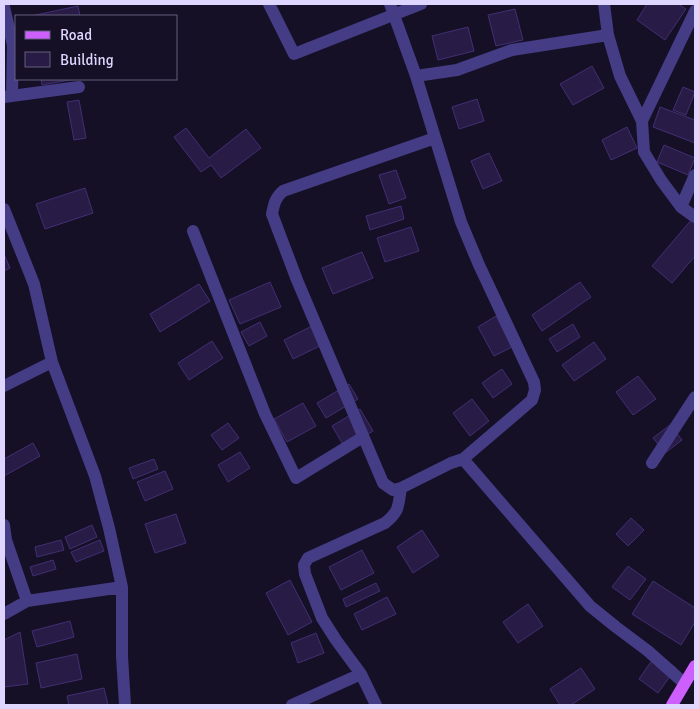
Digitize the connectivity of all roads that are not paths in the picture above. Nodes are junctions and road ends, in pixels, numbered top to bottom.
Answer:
1 (269, 4) edge
2 (421, 4) edge
3 (604, 4) edge
4 (4, 7) edge
5 (392, 9) edge
6 (695, 11) edge
7 (608, 36) junction
8 (416, 76) junction
9 (79, 87) dead end
10 (8, 96) edge
11 (642, 121) junction
12 (435, 138) junction
13 (695, 175) edge
14 (681, 207) junction
15 (4, 208) edge
16 (695, 217) edge
17 (193, 231) dead end
18 (52, 362) junction
19 (4, 386) edge
20 (695, 397) edge
21 (363, 437) junction
22 (462, 459) junction
23 (652, 463) dead end
24 (401, 488) junction
25 (4, 525) edge
26 (122, 587) junction
27 (27, 602) junction
28 (4, 614) edge
29 (695, 666) edge
30 (360, 674) junction
31 (684, 683) junction
32 (125, 705) edge
33 (292, 705) edge
34 (376, 705) edge
35 (672, 705) edge

1 - 5 street
2 - 5 street
3 - 7 street
4 - 10 street
5 - 8 street
6 - 11 street
7 - 8 street
7 - 11 street
8 - 12 street
9 - 10 street
11 - 14 street
12 - 21 street
12 - 22 street
13 - 14 street
14 - 16 street
15 - 18 street
17 - 21 street
18 - 19 street
18 - 26 street
20 - 23 street
21 - 24 street
22 - 24 street
22 - 31 street
24 - 30 street
25 - 27 street
26 - 27 street
26 - 32 street
27 - 28 street
29 - 31 main road
30 - 33 street
30 - 34 street
31 - 35 main road

